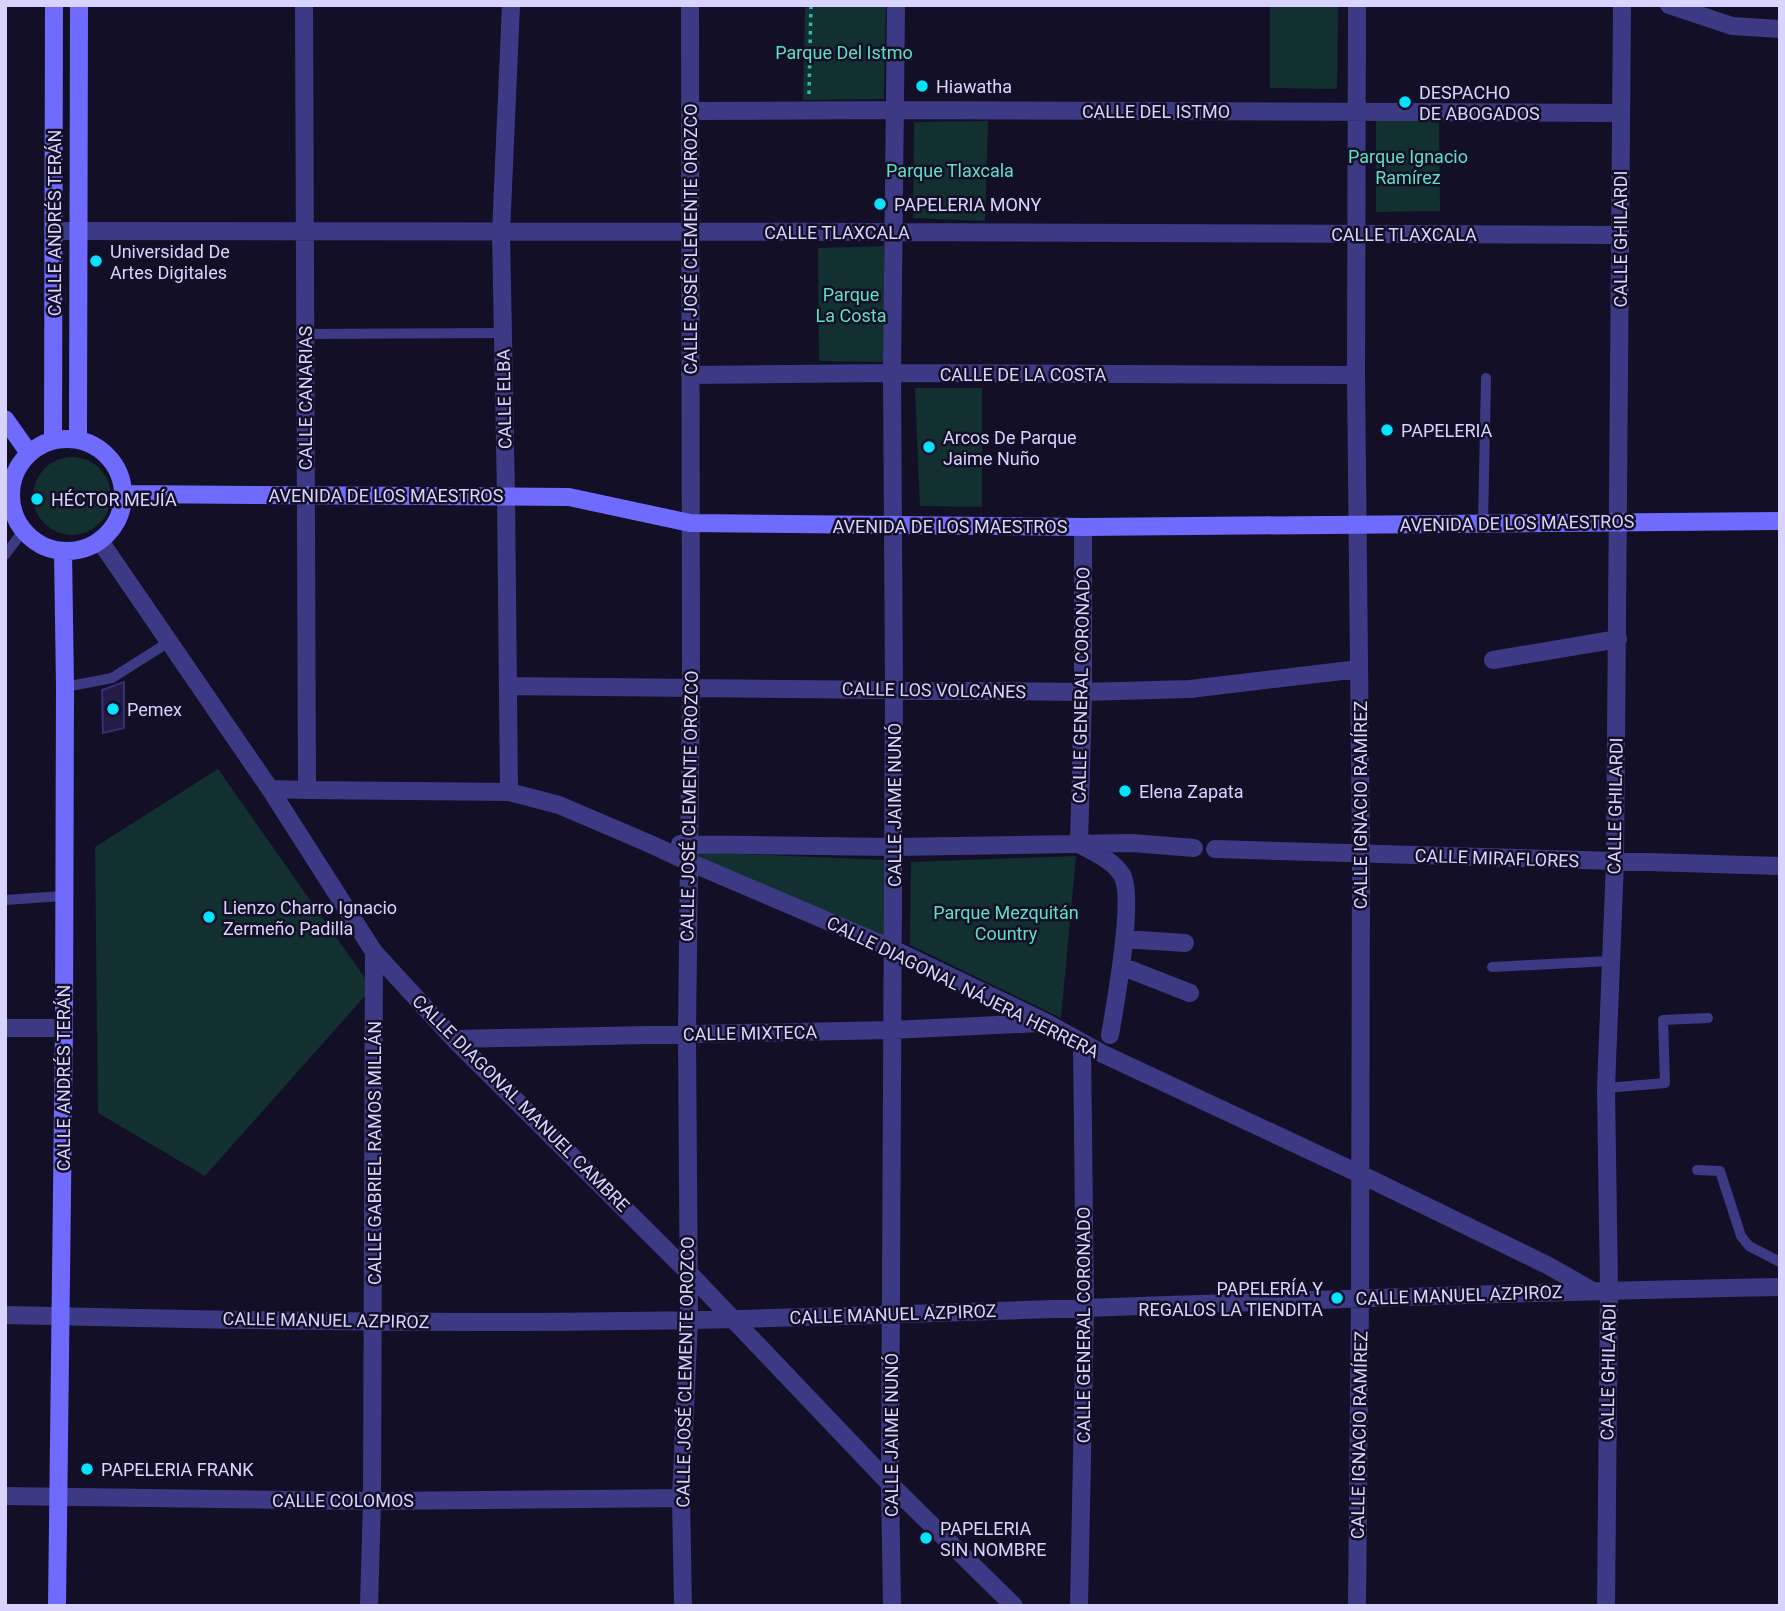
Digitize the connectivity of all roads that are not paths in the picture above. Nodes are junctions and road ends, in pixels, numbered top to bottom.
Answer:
1 (54, 5) edge
2 (79, 5) edge
3 (304, 5) edge
4 (511, 5) edge
5 (690, 5) edge
6 (896, 5) edge
7 (1357, 5) edge
8 (1622, 5) edge
9 (1669, 5) edge
10 (1780, 29) edge
11 (895, 110) junction
12 (690, 111) junction
13 (1357, 113) junction
14 (1621, 113) junction
15 (53, 231) junction
16 (79, 231) junction
17 (305, 232) junction
18 (893, 232) junction
19 (501, 233) junction
20 (690, 233) junction
21 (1356, 234) junction
22 (1620, 234) junction
23 (503, 333) junction
24 (305, 334) junction
25 (892, 373) junction
26 (690, 375) junction
27 (1356, 375) junction
28 (1486, 378) dead end
29 (5, 419) edge
30 (53, 440) junction
31 (78, 440) junction
32 (29, 453) junction
33 (8, 493) edge
34 (123, 494) junction
35 (306, 494) junction
36 (506, 495) junction
37 (1780, 521) edge
38 (690, 523) junction
39 (1618, 523) junction
40 (1483, 524) junction
41 (1357, 525) junction
42 (894, 526) junction
43 (1083, 527) junction
44 (23, 531) junction
45 (100, 541) junction
46 (62, 551) junction
47 (5, 555) edge
48 (1618, 639) junction
49 (169, 642) junction
50 (1493, 660) dead end
51 (1359, 669) junction
52 (508, 686) junction
53 (65, 687) junction
54 (691, 687) junction
55 (894, 690) junction
56 (1083, 692) junction
57 (270, 789) junction
58 (307, 790) junction
59 (509, 793) junction
60 (1079, 844) junction
61 (893, 847) junction
62 (1194, 848) dead end
63 (1215, 849) dead end
64 (689, 853) junction
65 (1361, 854) junction
66 (1615, 862) junction
67 (1780, 866) edge
68 (63, 895) junction
69 (5, 901) edge
70 (1124, 939) junction
71 (1185, 943) dead end
72 (893, 949) junction
73 (374, 952) junction
74 (1610, 961) junction
75 (1121, 966) junction
76 (1492, 967) dead end
77 (1190, 993) dead end
78 (1708, 1018) dead end
79 (1045, 1023) junction
80 (5, 1028) edge
81 (64, 1028) junction
82 (891, 1030) junction
83 (687, 1034) junction
84 (1110, 1035) dead end
85 (454, 1039) junction
86 (1082, 1044) junction
87 (1606, 1088) junction
88 (1697, 1170) dead end
89 (1360, 1174) junction
90 (1780, 1262) edge
91 (688, 1272) junction
92 (1780, 1287) edge
93 (1591, 1290) junction
94 (1609, 1290) junction
95 (1360, 1299) junction
96 (1085, 1308) junction
97 (891, 1314) junction
98 (5, 1315) edge
99 (60, 1316) junction
100 (688, 1319) junction
101 (732, 1319) junction
102 (373, 1322) junction
103 (890, 1484) junction
104 (5, 1496) edge
105 (60, 1496) junction
106 (681, 1497) junction
107 (372, 1501) junction
108 (57, 1606) edge
109 (369, 1606) edge
110 (683, 1606) edge
111 (892, 1606) edge
112 (1014, 1606) edge
113 (1079, 1606) edge
114 (1357, 1606) edge
115 (1606, 1606) edge

1 - 15 street, CALLE ANDRÉS TERÁN
2 - 16 street, CALLE ANDRÉS TERÁN
3 - 17 street, CALLE CANARIAS
4 - 19 street, CALLE ELBA
5 - 12 street, CALLE JOSÉ CLEMENTE OROZCO
6 - 11 street, CALLE JAIME NUNÓ
7 - 13 street, CALLE IGNACIO RAMÍREZ
8 - 14 street, CALLE GHILARDI
9 - 10 street
11 - 12 street, CALLE DEL ISTMO
11 - 13 street, CALLE DEL ISTMO
11 - 18 street, CALLE JAIME NUNÓ
12 - 20 street, CALLE JOSÉ CLEMENTE OROZCO
13 - 14 street, CALLE DEL ISTMO
13 - 21 street, CALLE IGNACIO RAMÍREZ
14 - 22 street, CALLE GHILARDI
15 - 16 street, CALLE TLAXCALA
15 - 30 street, CALLE ANDRÉS TERÁN
16 - 17 street, CALLE TLAXCALA
16 - 31 street, CALLE ANDRÉS TERÁN
17 - 19 street, CALLE TLAXCALA
17 - 24 street, CALLE CANARIAS
18 - 20 street, CALLE TLAXCALA
18 - 21 street, CALLE TLAXCALA
18 - 25 street, CALLE JAIME NUNÓ
19 - 20 street, CALLE TLAXCALA
19 - 23 street, CALLE ELBA
20 - 26 street, CALLE JOSÉ CLEMENTE OROZCO
21 - 22 street, CALLE TLAXCALA
21 - 27 street, CALLE IGNACIO RAMÍREZ
22 - 39 street, CALLE GHILARDI
23 - 24 lane
23 - 36 street, CALLE ELBA
24 - 35 street, CALLE CANARIAS
25 - 26 street, CALLE DE LA COSTA
25 - 27 street, CALLE DE LA COSTA
25 - 42 street, CALLE JAIME NUNÓ
26 - 38 street, CALLE JOSÉ CLEMENTE OROZCO
27 - 41 street, CALLE IGNACIO RAMÍREZ
28 - 40 lane
29 - 32 street
30 - 31 street
30 - 32 street
31 - 34 street
32 - 33 street
33 - 44 street
34 - 35 street, AVENIDA DE LOS MAESTROS
34 - 45 street
35 - 36 street, AVENIDA DE LOS MAESTROS
35 - 58 street, CALLE CANARIAS
36 - 38 street, AVENIDA DE LOS MAESTROS
36 - 52 street, CALLE ELBA
37 - 39 street, AVENIDA DE LOS MAESTROS
38 - 42 street, AVENIDA DE LOS MAESTROS
38 - 54 street, CALLE JOSÉ CLEMENTE OROZCO
39 - 40 street, AVENIDA DE LOS MAESTROS
39 - 48 street, CALLE GHILARDI
40 - 41 street, AVENIDA DE LOS MAESTROS
41 - 43 street, AVENIDA DE LOS MAESTROS
41 - 51 street, CALLE IGNACIO RAMÍREZ
42 - 43 street, AVENIDA DE LOS MAESTROS
42 - 55 street, CALLE JAIME NUNÓ
43 - 56 street, CALLE GENERAL CORONADO
44 - 46 street
44 - 47 lane
45 - 46 street
45 - 49 street, CALLE DIAGONAL MANUEL CAMBRE
46 - 53 street, CALLE ANDRÉS TERÁN
48 - 50 street
48 - 66 street, CALLE GHILARDI
49 - 53 lane
49 - 57 street, CALLE DIAGONAL MANUEL CAMBRE
51 - 56 street, CALLE LOS VOLCANES
51 - 65 street, CALLE IGNACIO RAMÍREZ
52 - 54 street, CALLE LOS VOLCANES
52 - 59 street, CALLE ELBA
53 - 68 street, CALLE ANDRÉS TERÁN
54 - 55 street, CALLE LOS VOLCANES
54 - 64 street, CALLE JOSÉ CLEMENTE OROZCO
55 - 56 street, CALLE LOS VOLCANES
55 - 61 street, CALLE JAIME NUNÓ
56 - 60 street, CALLE GENERAL CORONADO
57 - 58 street, CALLE DIAGONAL NÁJERA HERRERA
57 - 73 street, CALLE DIAGONAL MANUEL CAMBRE
58 - 59 street, CALLE DIAGONAL NÁJERA HERRERA
59 - 64 street, CALLE DIAGONAL NÁJERA HERRERA
60 - 61 street
60 - 62 street
60 - 70 street
61 - 64 street
61 - 72 street, CALLE JAIME NUNÓ
63 - 65 street, CALLE MIRAFLORES
64 - 72 street, CALLE DIAGONAL NÁJERA HERRERA
64 - 83 street, CALLE JOSÉ CLEMENTE OROZCO
65 - 66 street, CALLE MIRAFLORES
65 - 89 street, CALLE IGNACIO RAMÍREZ
66 - 67 street, CALLE MIRAFLORES
66 - 74 street, CALLE GHILARDI
68 - 69 lane
68 - 81 street, CALLE ANDRÉS TERÁN
70 - 71 street
70 - 75 street
72 - 79 street, CALLE DIAGONAL NÁJERA HERRERA
72 - 82 street, CALLE JAIME NUNÓ
73 - 85 street, CALLE DIAGONAL MANUEL CAMBRE
73 - 102 street, CALLE GABRIEL RAMOS MILLÁN
74 - 76 lane
74 - 87 street, CALLE GHILARDI
75 - 77 street
75 - 84 street
78 - 87 lane
79 - 82 street, CALLE MIXTECA
79 - 86 street, CALLE DIAGONAL NÁJERA HERRERA
80 - 81 street
81 - 99 street, CALLE ANDRÉS TERÁN
82 - 83 street, CALLE MIXTECA
82 - 97 street, CALLE JAIME NUNÓ
83 - 85 street, CALLE MIXTECA
83 - 91 street, CALLE JOSÉ CLEMENTE OROZCO
85 - 91 street, CALLE DIAGONAL MANUEL CAMBRE
86 - 89 street, CALLE DIAGONAL NÁJERA HERRERA
86 - 96 street, CALLE GENERAL CORONADO
87 - 94 street, CALLE GHILARDI
88 - 90 lane
89 - 93 street, CALLE DIAGONAL NÁJERA HERRERA
89 - 95 street, CALLE IGNACIO RAMÍREZ
91 - 100 street, CALLE JOSÉ CLEMENTE OROZCO
91 - 101 street, CALLE DIAGONAL MANUEL CAMBRE
92 - 94 street, CALLE MANUEL AZPIROZ
93 - 94 street, CALLE MANUEL AZPIROZ
93 - 95 street, CALLE MANUEL AZPIROZ
94 - 115 street, CALLE GHILARDI
95 - 96 street, CALLE MANUEL AZPIROZ
95 - 114 street, CALLE IGNACIO RAMÍREZ
96 - 97 street, CALLE MANUEL AZPIROZ
96 - 113 street, CALLE GENERAL CORONADO
97 - 101 street, CALLE MANUEL AZPIROZ
97 - 103 street, CALLE JAIME NUNÓ
98 - 99 street, CALLE MANUEL AZPIROZ
99 - 102 street, CALLE MANUEL AZPIROZ
99 - 105 street, CALLE ANDRÉS TERÁN
100 - 101 street, CALLE MANUEL AZPIROZ
100 - 102 street, CALLE MANUEL AZPIROZ
100 - 106 street, CALLE JOSÉ CLEMENTE OROZCO
101 - 103 street, CALLE DIAGONAL MANUEL CAMBRE
102 - 107 street, CALLE GABRIEL RAMOS MILLÁN
103 - 111 street, CALLE JAIME NUNÓ
103 - 112 street, CALLE DIAGONAL MANUEL CAMBRE
104 - 105 street, CALLE COLOMOS
105 - 107 street, CALLE COLOMOS
105 - 108 street, CALLE ANDRÉS TERÁN
106 - 107 street, CALLE COLOMOS
106 - 110 street, CALLE JOSÉ CLEMENTE OROZCO
107 - 109 street, CALLE GABRIEL RAMOS MILLÁN

